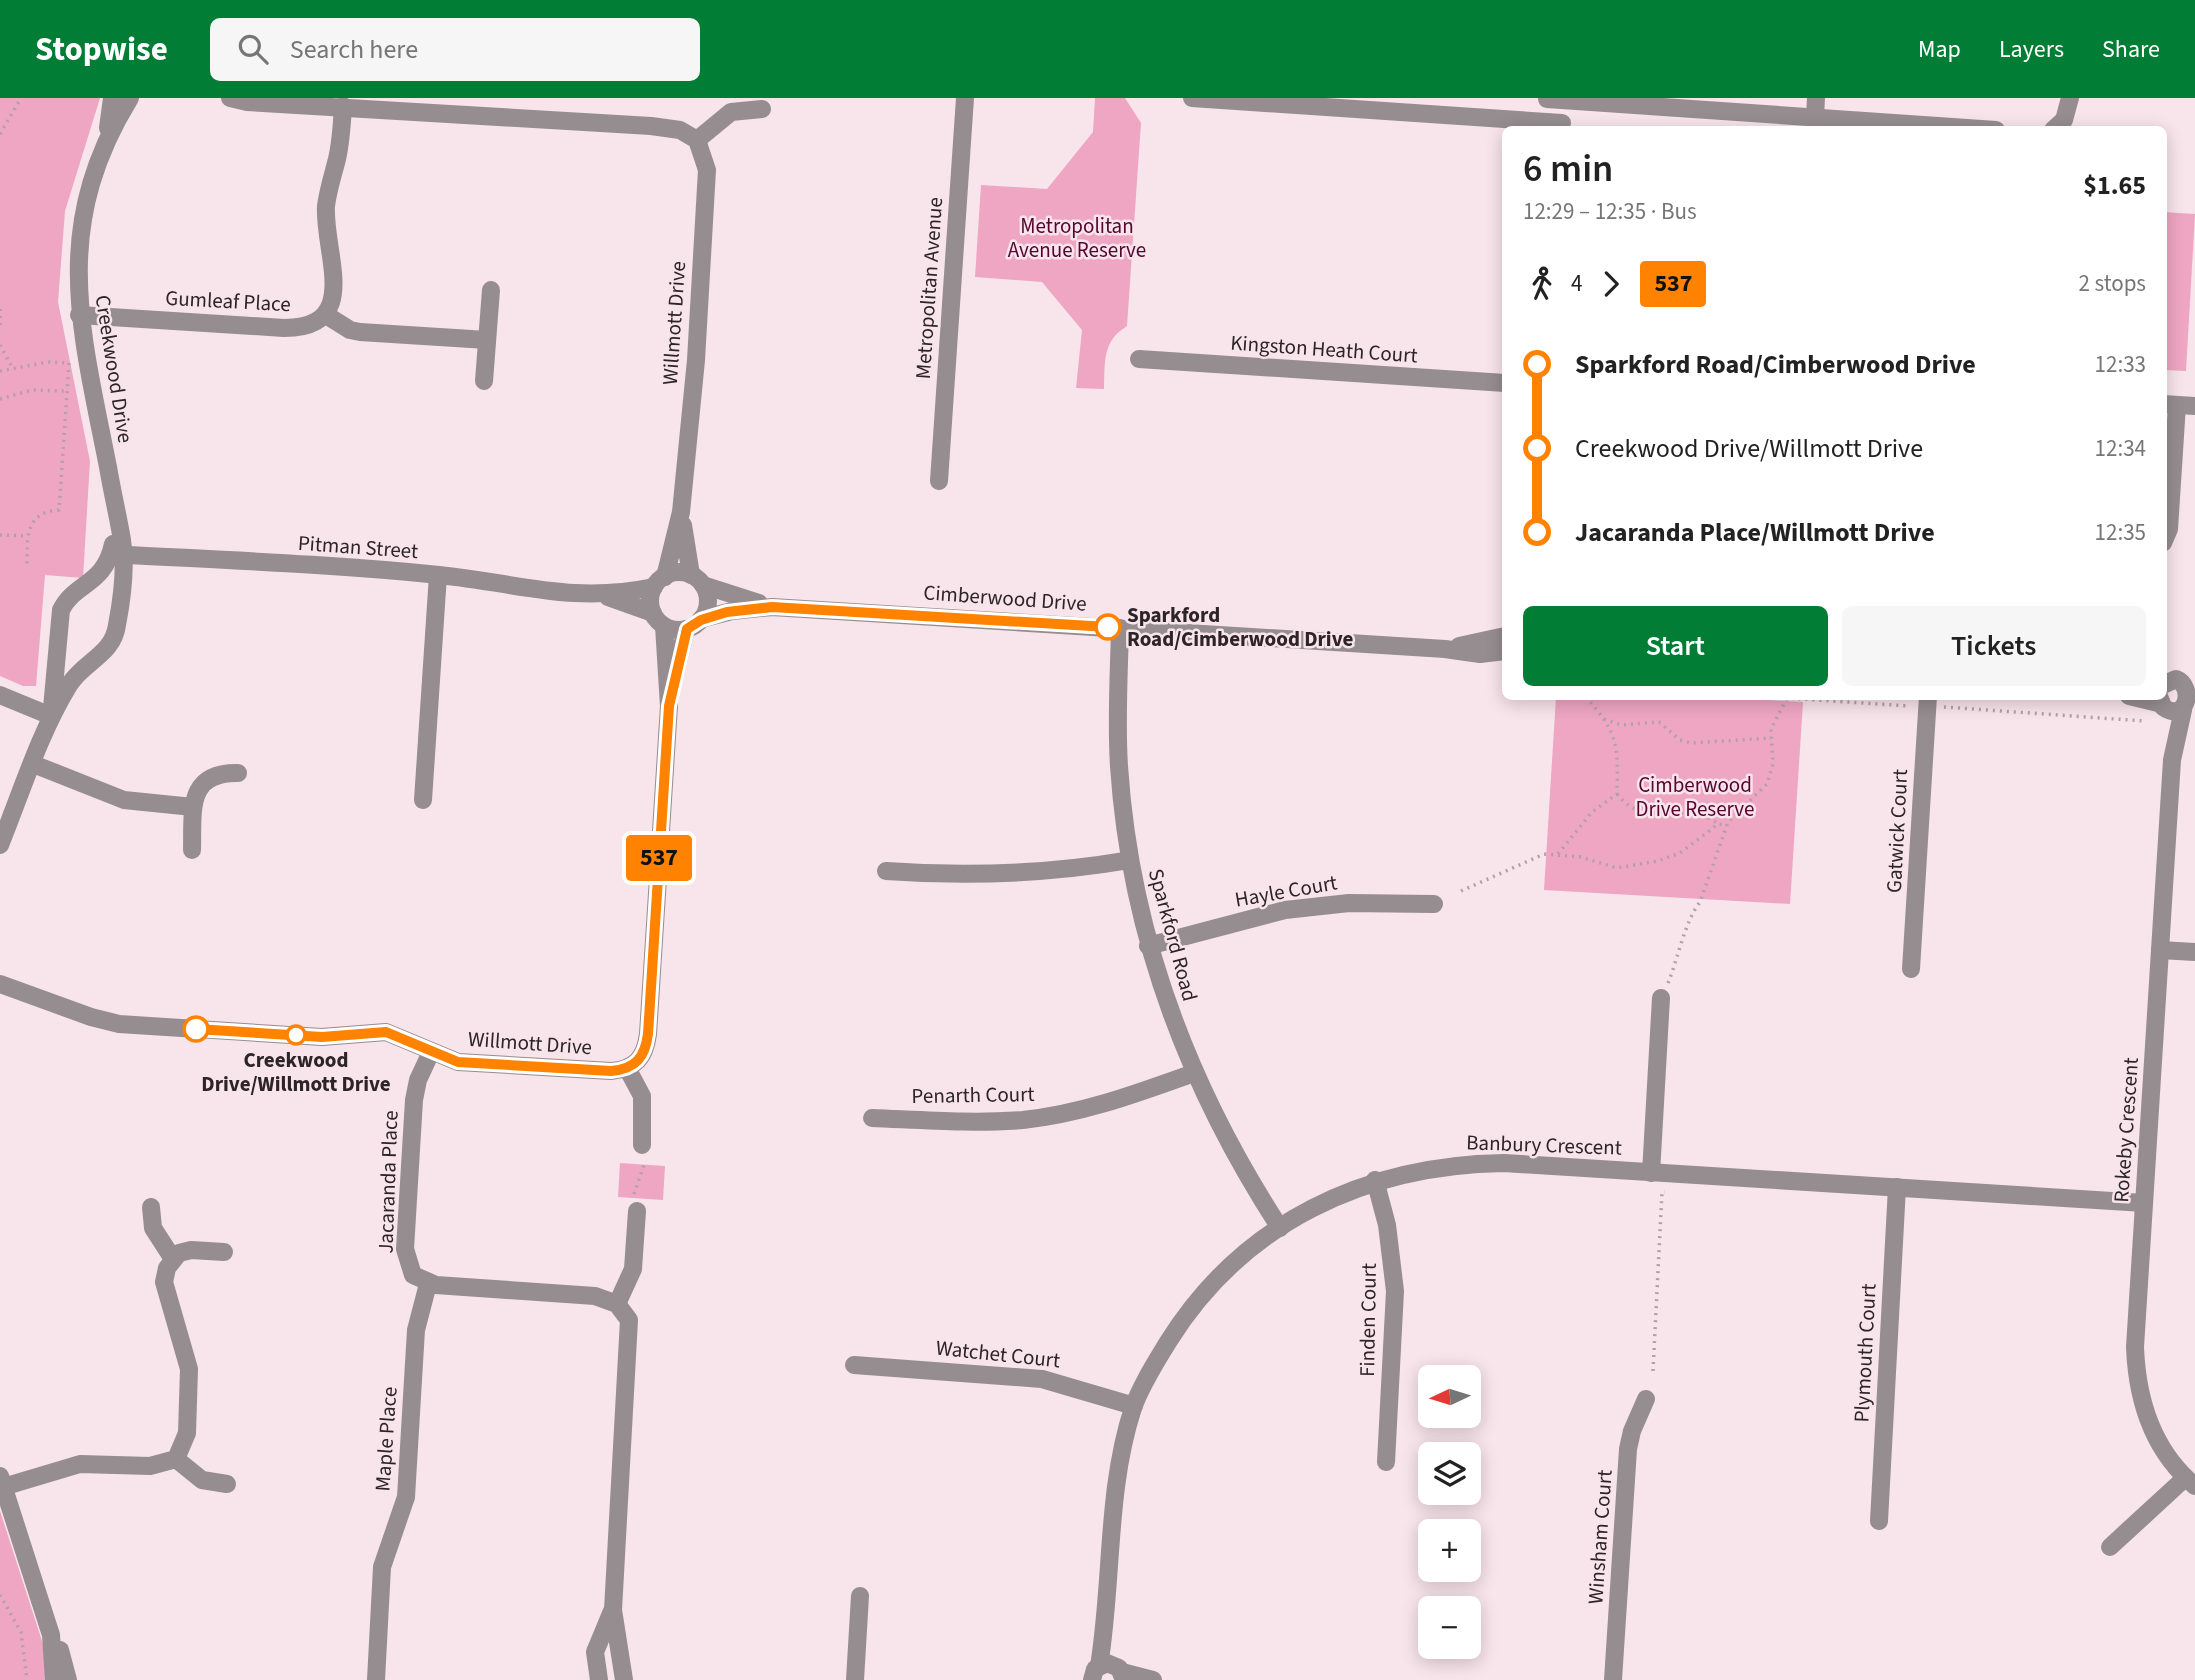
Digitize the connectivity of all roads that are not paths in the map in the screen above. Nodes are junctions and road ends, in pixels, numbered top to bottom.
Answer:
1 (111, 98) edge
2 (130, 98) edge
3 (230, 98) edge
4 (965, 98) edge
5 (1192, 98) edge
6 (1547, 98) edge
7 (1816, 98) edge
8 (2070, 98) edge
9 (1570, 100) edge
10 (343, 106) junction
11 (762, 109) dead end
12 (1815, 117) junction
13 (1539, 125) edge
14 (1561, 126) edge
15 (1940, 126) edge
16 (2057, 126) edge
17 (697, 140) junction
18 (105, 145) junction
19 (491, 290) dead end
20 (79, 315) junction
21 (326, 315) junction
22 (487, 341) junction
23 (1139, 359) dead end
24 (484, 382) dead end
25 (1502, 383) edge
26 (2179, 405) edge
27 (939, 481) dead end
28 (681, 512) junction
29 (2167, 534) edge
30 (116, 554) junction
31 (438, 575) junction
32 (697, 580) junction
33 (659, 582) junction
34 (602, 595) junction
35 (772, 607) junction
36 (658, 619) junction
37 (694, 624) junction
38 (1120, 628) junction
39 (1502, 637) edge
40 (1445, 649) junction
41 (1502, 652) edge
42 (2167, 683) edge
43 (2192, 687) edge
44 (0, 695) edge
45 (2149, 700) edge
46 (1927, 702) edge
47 (2175, 705) edge
48 (669, 706) junction
49 (51, 716) junction
50 (33, 764) junction
51 (238, 773) dead end
52 (423, 800) dead end
53 (193, 807) junction
54 (0, 845) edge
55 (192, 850) dead end
56 (1130, 860) junction
57 (886, 871) dead end
58 (1434, 904) dead end
59 (1148, 946) junction
60 (2160, 950) junction
61 (2195, 952) edge
62 (1911, 969) dead end
63 (0, 977) edge
64 (0, 984) edge
65 (23, 990) junction
66 (1661, 998) road end
67 (431, 1052) junction
68 (627, 1068) junction
69 (1194, 1073) junction
70 (872, 1118) dead end
71 (642, 1145) road end
72 (1651, 1172) junction
73 (1375, 1180) junction
74 (1897, 1187) junction
75 (2144, 1203) junction
76 (151, 1207) dead end
77 (637, 1211) road end
78 (1280, 1228) junction
79 (224, 1252) dead end
80 (173, 1259) junction
81 (428, 1284) junction
82 (617, 1304) junction
83 (854, 1365) dead end
84 (1646, 1399) dead end
85 (1134, 1406) junction
86 (176, 1459) junction
87 (1386, 1462) dead end
88 (2, 1482) edge
89 (2190, 1482) edge
90 (227, 1483) dead end
91 (1879, 1521) dead end
92 (2109, 1547) dead end
93 (860, 1596) dead end
94 (613, 1610) junction
95 (51, 1635) junction
96 (1110, 1672) edge
97 (54, 1680) edge
98 (68, 1680) edge
99 (376, 1680) edge
100 (599, 1680) edge
101 (624, 1680) edge
102 (855, 1680) edge
103 (1153, 1680) edge
104 (1614, 1680) edge

1 - 18 street, Creekwood Drive
2 - 18 street, Creekwood Drive
3 - 10 street
4 - 27 street, Metropolitan Avenue
5 - 13 street
6 - 9 street
6 - 13 street
7 - 12 street
8 - 16 street
9 - 12 street
9 - 14 street
10 - 17 street
10 - 21 street
11 - 17 street
12 - 15 street
13 - 14 street
17 - 28 street, Willmott Drive
18 - 20 street, Creekwood Drive
19 - 22 street
20 - 21 street, Gumleaf Place
20 - 30 street, Creekwood Drive
21 - 22 street
22 - 24 street
23 - 25 street, Kingston Heath Court
26 - 29 street
28 - 32 street, Willmott Drive
28 - 33 street, Willmott Drive
30 - 31 street, Pitman Street
30 - 49 street, Creekwood Drive
30 - 49 street, Creekwood Drive
31 - 34 street, Pitman Street
31 - 52 street
32 - 33 street
32 - 35 street, Cimberwood Drive
32 - 37 street
33 - 34 street, Pitman Street
33 - 36 street
34 - 36 street, Pitman Street
35 - 37 street, Cimberwood Drive
35 - 38 street, Cimberwood Drive
36 - 37 street
36 - 48 street
37 - 48 street
38 - 40 street, Cimberwood Drive
38 - 56 street, Sparkford Road
39 - 40 street, Cimberwood Drive
40 - 41 street, Cimberwood Drive
42 - 43 street
43 - 47 street, Rokeby Crescent
44 - 49 street
45 - 47 street
46 - 62 street, Gatwick Court
47 - 60 street, Rokeby Crescent
48 - 68 street
49 - 50 street, Creekwood Drive
50 - 53 street
50 - 54 street, Creekwood Drive
51 - 53 street
53 - 55 street
56 - 57 street
56 - 59 street, Sparkford Road
58 - 59 street, Hayle Court
59 - 69 street, Sparkford Road
60 - 61 street
60 - 75 street, Rokeby Crescent
63 - 65 street, Willmott Drive
64 - 65 street, Willmott Drive
65 - 67 street, Willmott Drive
66 - 72 street
67 - 68 street, Willmott Drive
67 - 81 street, Jacaranda Place
68 - 71 street
69 - 70 street, Penarth Court
69 - 78 street, Sparkford Road
72 - 73 street, Banbury Crescent
72 - 74 street, Banbury Crescent
73 - 78 street, Banbury Crescent
73 - 87 street, Finden Court
74 - 75 street, Banbury Crescent
74 - 91 street, Plymouth Court
75 - 89 street, Rokeby Crescent
76 - 80 street
77 - 82 street
78 - 85 street, Banbury Crescent
79 - 80 street
80 - 86 street
81 - 82 street
81 - 99 street, Maple Place
82 - 94 street
83 - 85 street, Watchet Court
84 - 104 street, Winsham Court
85 - 96 street, Banbury Crescent
86 - 88 street
86 - 90 street
88 - 95 street
89 - 92 street
93 - 102 street
94 - 100 street
94 - 101 street
95 - 97 street
95 - 98 street
96 - 103 street

